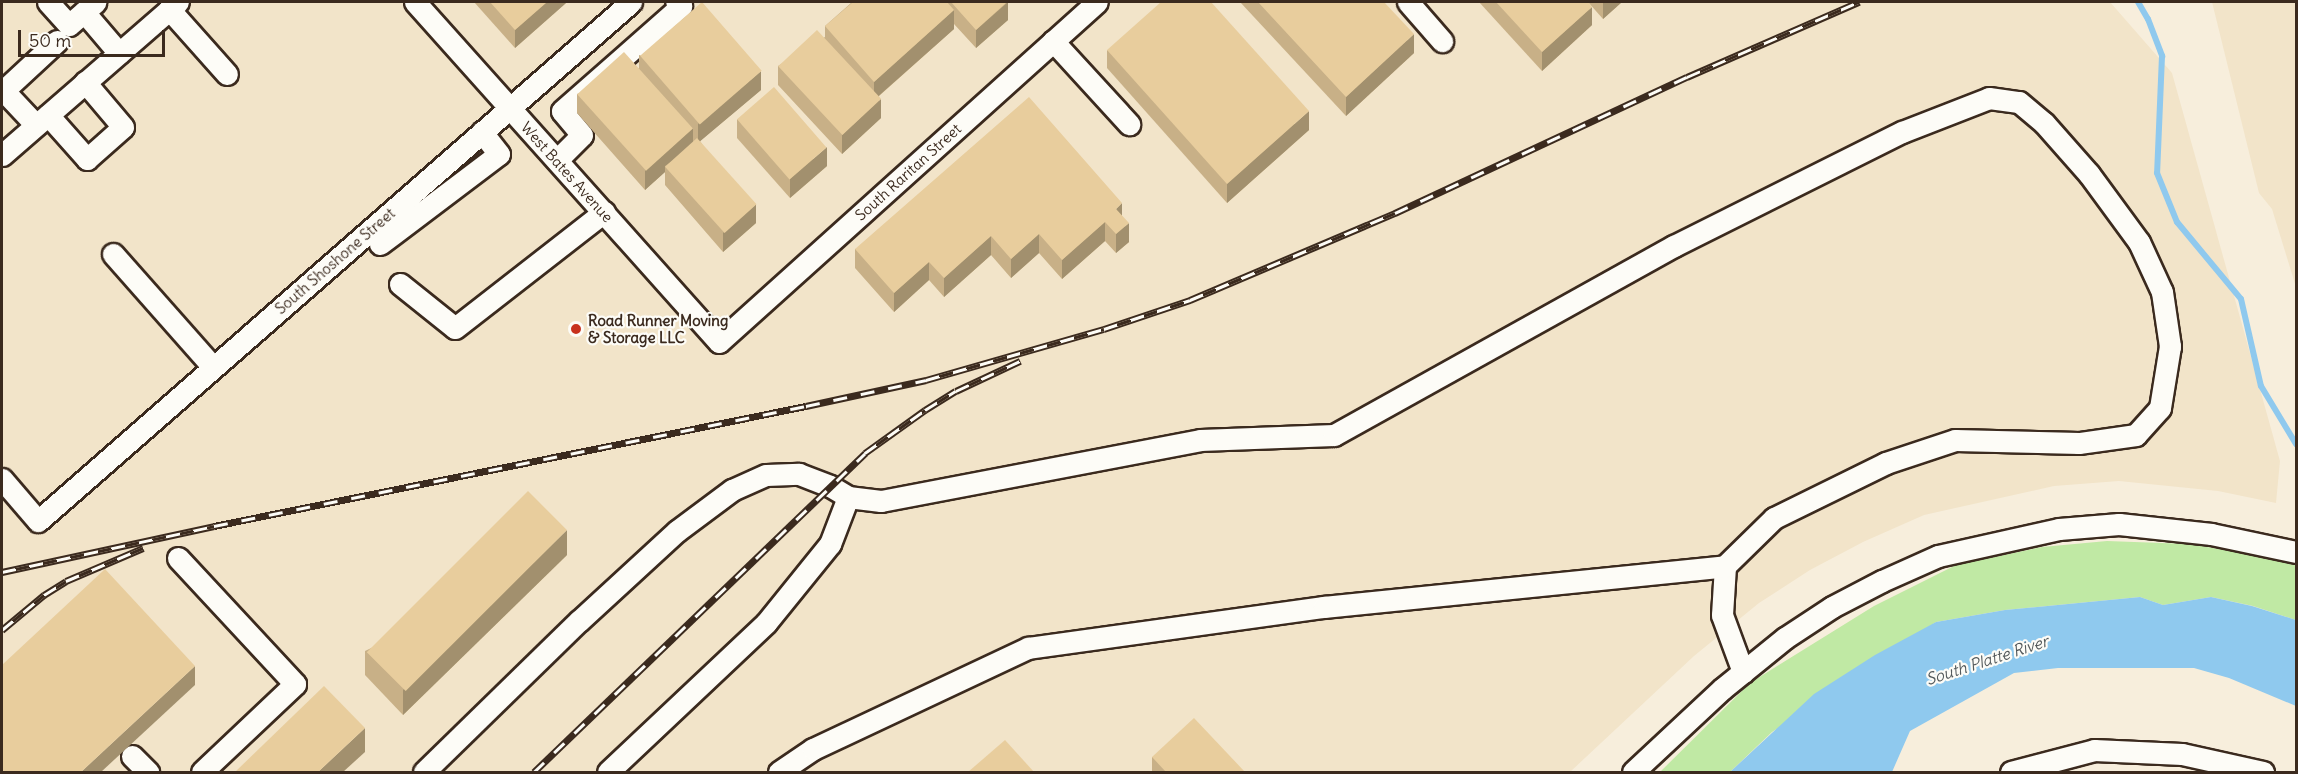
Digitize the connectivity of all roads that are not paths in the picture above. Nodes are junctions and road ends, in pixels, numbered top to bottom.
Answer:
1 (48, 2) edge
2 (415, 2) edge
3 (631, 2) edge
4 (676, 2) edge
5 (1097, 2) edge
6 (1408, 2) edge
7 (168, 6) edge
8 (90, 7) edge
9 (57, 41) dead end
10 (1053, 41) junction
11 (1442, 41) dead end
12 (119, 53) junction
13 (227, 74) dead end
14 (85, 82) junction
15 (2, 91) edge
16 (510, 107) junction
17 (42, 120) junction
18 (1129, 124) dead end
19 (482, 132) junction
20 (2, 155) edge
21 (557, 160) junction
22 (604, 212) junction
23 (380, 244) dead end
24 (113, 254) dead end
25 (400, 284) dead end
26 (719, 342) joint
27 (213, 367) junction
28 (6, 493) edge
29 (848, 497) junction
30 (2296, 552) edge
31 (178, 558) dead end
32 (1725, 566) junction
33 (1743, 672) junction
34 (132, 756) dead end
35 (148, 772) edge
36 (202, 772) edge
37 (424, 772) edge
38 (608, 772) edge
39 (779, 772) edge
40 (1633, 772) edge
41 (2012, 772) edge
42 (2263, 772) edge

1 - 8 street
2 - 16 street, West Bates Avenue
3 - 16 street, South Shoshone Street
4 - 21 street
5 - 10 street, South Raritan Street
6 - 11 street
7 - 12 street
7 - 13 street
8 - 12 street
9 - 15 street
10 - 18 street
10 - 26 street, South Raritan Street
12 - 14 street
14 - 17 street
14 - 17 street
15 - 17 street
16 - 19 street, South Shoshone Street
16 - 21 street, West Bates Avenue
17 - 20 street
19 - 23 street
19 - 27 street, South Shoshone Street
21 - 22 street, West Bates Avenue
22 - 25 street
22 - 26 street, West Bates Avenue
24 - 27 street
27 - 28 street, South Shoshone Street
29 - 32 street
29 - 37 street
29 - 38 street
30 - 33 street
31 - 36 street
32 - 33 street
32 - 39 street
33 - 40 street
34 - 35 street
41 - 42 street

